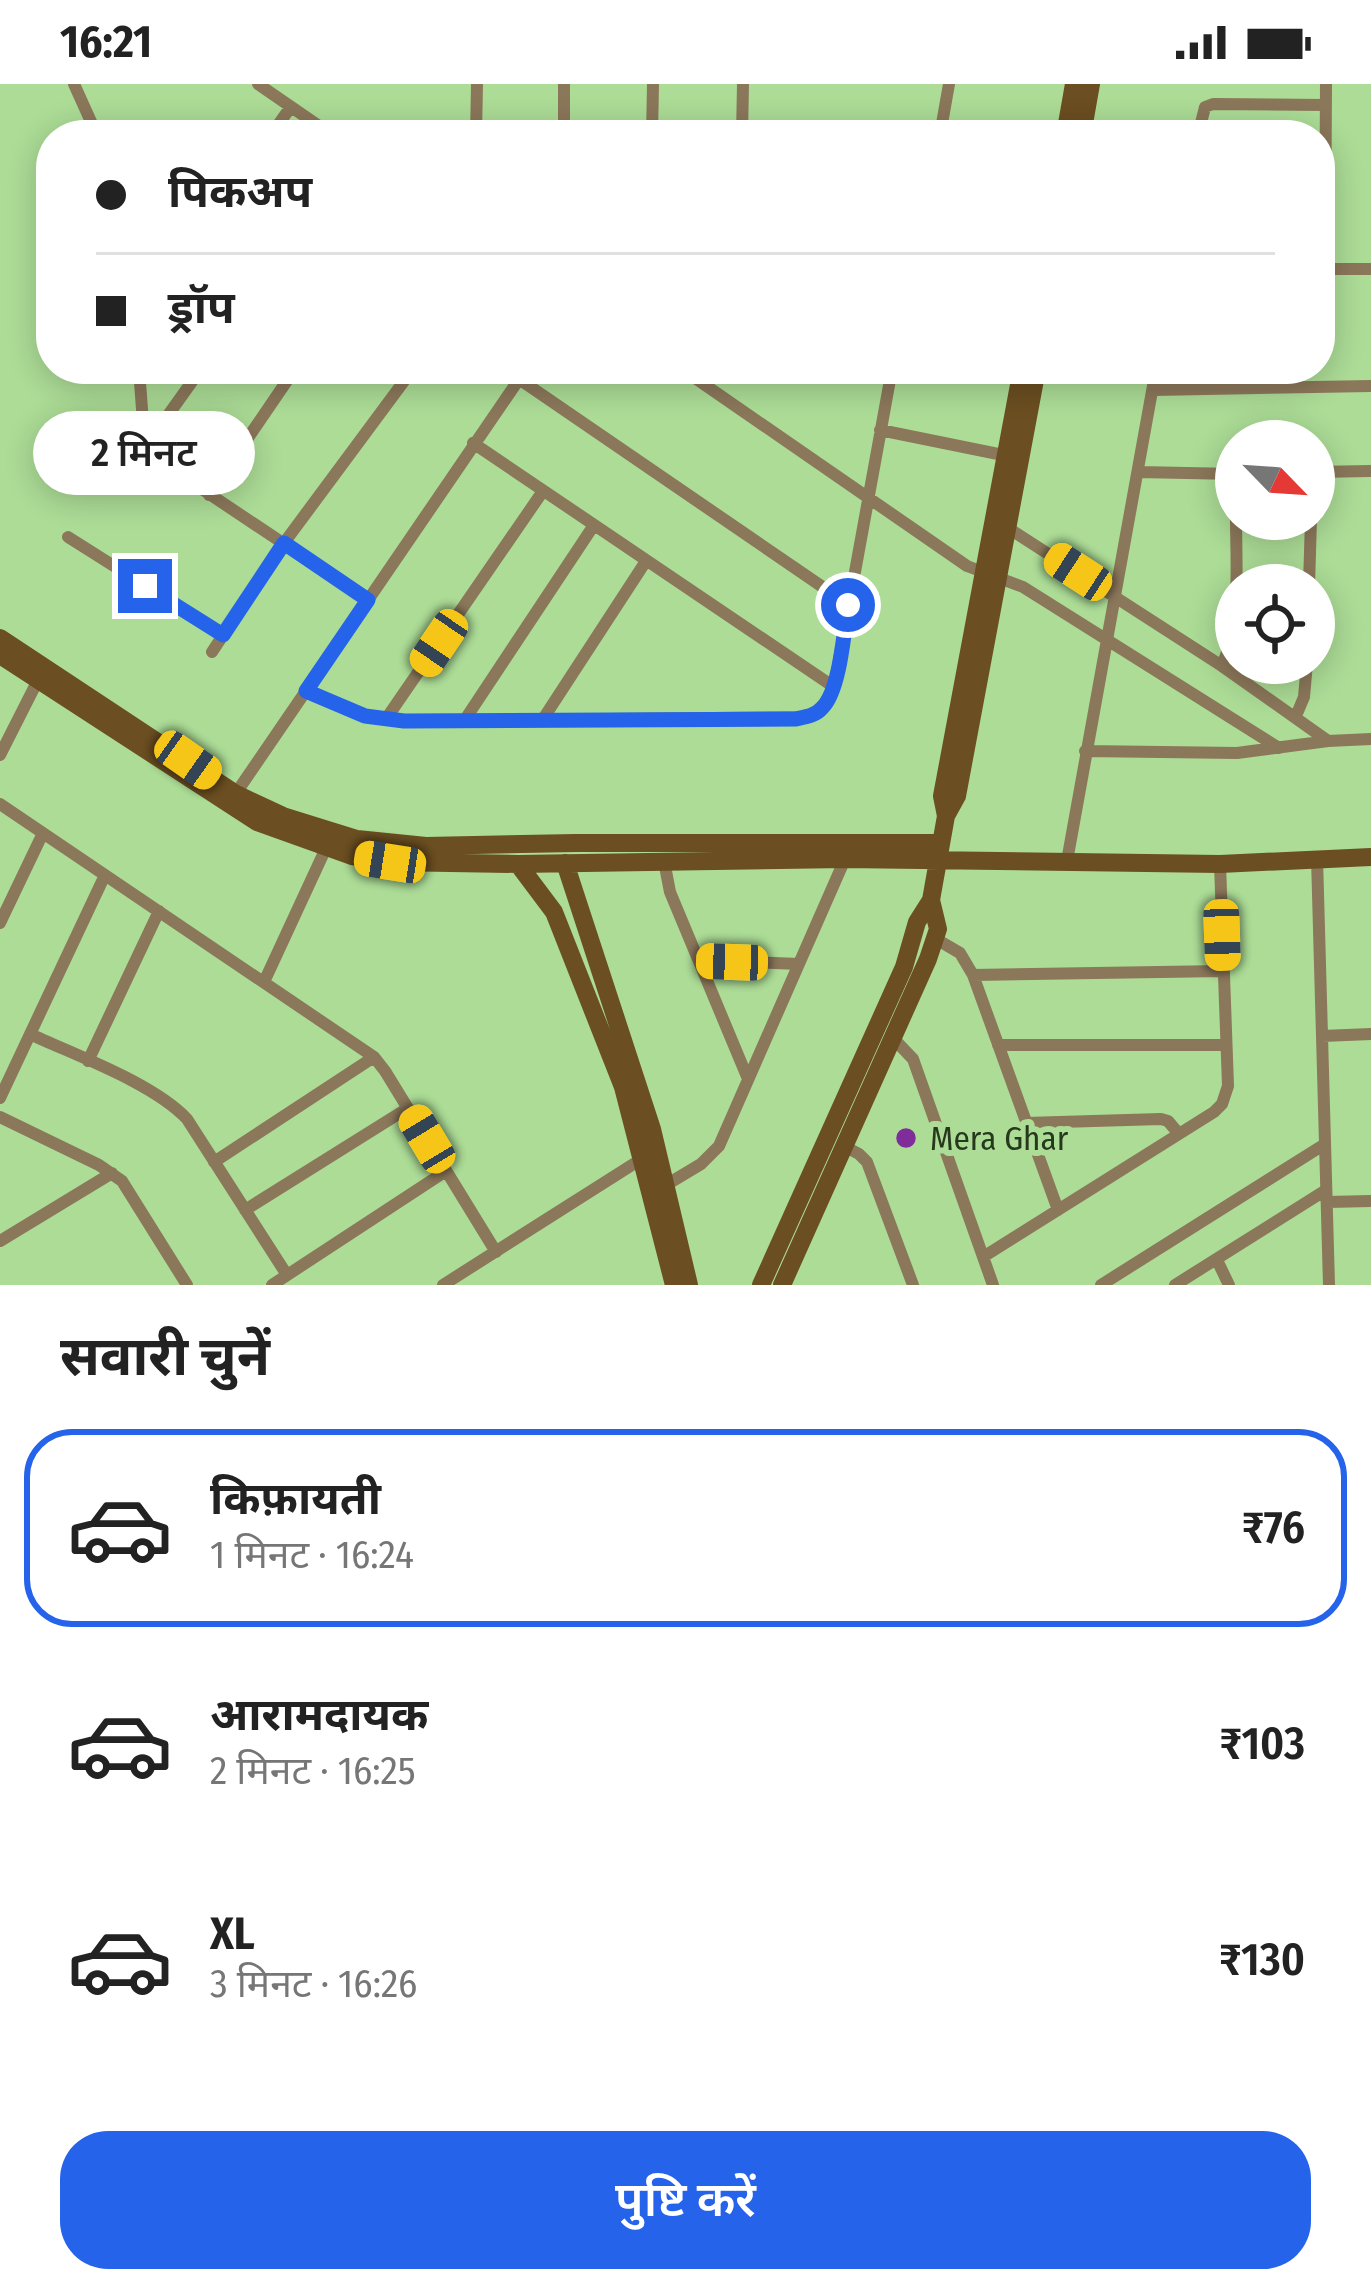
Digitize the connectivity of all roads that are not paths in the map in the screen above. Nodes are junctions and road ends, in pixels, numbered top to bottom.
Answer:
1 (74, 84) edge
2 (258, 84) edge
3 (478, 84) edge
4 (564, 84) edge
5 (652, 84) edge
6 (743, 84) edge
7 (949, 84) edge
8 (1074, 84) edge
9 (1091, 84) edge
10 (1327, 84) edge
11 (1326, 105) junction
12 (290, 108) junction
13 (91, 120) edge
14 (282, 120) edge
15 (309, 120) edge
16 (477, 120) edge
17 (564, 120) edge
18 (652, 120) edge
19 (742, 120) edge
20 (943, 120) edge
21 (1068, 120) edge
22 (1085, 120) edge
23 (1200, 120) edge
24 (1325, 120) edge
25 (1371, 268) edge
26 (1335, 269) edge
27 (140, 384) edge
28 (190, 384) edge
29 (285, 384) edge
30 (401, 384) edge
31 (515, 384) edge
32 (536, 384) edge
33 (704, 384) edge
34 (889, 384) edge
35 (1020, 384) edge
36 (1033, 384) edge
37 (1154, 384) edge
38 (1371, 386) edge
39 (1153, 390) junction
40 (880, 430) junction
41 (473, 443) junction
42 (146, 446) junction
43 (1013, 456) junction
44 (1371, 471) edge
45 (1138, 472) junction
46 (1335, 472) edge
47 (1215, 474) edge
48 (543, 490) junction
49 (209, 495) junction
50 (868, 496) junction
51 (1000, 524) junction
52 (594, 525) junction
53 (68, 537) dead end
54 (284, 543) junction
55 (646, 560) junction
56 (990, 576) junction
57 (1114, 595) junction
58 (368, 600) junction
59 (848, 605) junction
60 (223, 635) junction
61 (0, 638) edge
62 (1106, 639) junction
63 (212, 652) dead end
64 (0, 655) edge
65 (1215, 661) edge
66 (38, 680) junction
67 (1249, 684) edge
68 (1305, 684) edge
69 (834, 687) junction
70 (306, 691) junction
71 (1296, 716) junction
72 (386, 719) junction
73 (543, 719) junction
74 (464, 721) junction
75 (1371, 739) edge
76 (1328, 741) junction
77 (1279, 748) junction
78 (1085, 752) junction
79 (0, 755) edge
80 (232, 799) junction
81 (0, 804) edge
82 (43, 833) junction
83 (326, 848) junction
84 (940, 852) junction
85 (551, 857) junction
86 (1371, 857) edge
87 (1317, 858) junction
88 (845, 859) junction
89 (664, 861) junction
90 (1067, 861) junction
91 (518, 864) junction
92 (1220, 865) junction
93 (105, 875) junction
94 (931, 900) junction
95 (158, 911) junction
96 (0, 923) edge
97 (936, 939) junction
98 (699, 960) junction
99 (799, 964) junction
100 (1223, 971) junction
101 (973, 974) junction
102 (264, 982) junction
103 (30, 1034) junction
104 (1371, 1034) edge
105 (1322, 1036) junction
106 (892, 1037) junction
107 (998, 1045) junction
108 (1226, 1046) junction
109 (374, 1057) junction
110 (88, 1061) junction
111 (748, 1079) junction
112 (0, 1098) edge
113 (407, 1108) junction
114 (0, 1117) edge
115 (1026, 1123) junction
116 (1179, 1133) junction
117 (1325, 1144) junction
118 (844, 1146) junction
119 (643, 1158) junction
120 (214, 1162) junction
121 (446, 1171) junction
122 (112, 1173) junction
123 (666, 1186) junction
124 (1327, 1196) junction
125 (1371, 1202) edge
126 (245, 1210) junction
127 (1058, 1210) junction
128 (0, 1241) edge
129 (496, 1252) junction
130 (983, 1257) junction
131 (1217, 1260) junction
132 (286, 1275) junction
133 (187, 1285) edge
134 (272, 1285) edge
135 (442, 1285) edge
136 (674, 1285) edge
137 (689, 1285) edge
138 (761, 1285) edge
139 (782, 1285) edge
140 (913, 1285) edge
141 (993, 1285) edge
142 (1101, 1285) edge
143 (1175, 1285) edge
144 (1229, 1285) edge
145 (1329, 1285) edge

1 - 13 street
2 - 12 street
3 - 16 street
4 - 17 street
5 - 18 street
6 - 19 street
7 - 20 street
8 - 21 street
9 - 22 street
10 - 11 street
11 - 23 street
11 - 24 street
12 - 14 street
12 - 15 street
25 - 26 street
27 - 42 street
28 - 42 street
29 - 49 street
30 - 54 street
31 - 41 street
32 - 59 street
33 - 50 street
34 - 40 street
35 - 43 street
36 - 43 street
37 - 39 street
38 - 39 street
39 - 45 street
40 - 43 street
40 - 50 street
41 - 48 street
41 - 58 street
42 - 49 street
43 - 51 street
44 - 46 street
45 - 47 street
45 - 57 street
48 - 52 street
48 - 72 street
49 - 54 street
50 - 56 street
50 - 59 street
51 - 56 street
51 - 57 street
52 - 55 street
52 - 74 street
53 - 60 street
54 - 58 street
54 - 60 street
55 - 69 street
55 - 73 street
56 - 62 street
56 - 84 street
57 - 62 street
57 - 65 street
58 - 70 street
59 - 69 street
60 - 63 street
61 - 80 street
62 - 77 street
62 - 78 street
64 - 66 street
66 - 79 street
66 - 80 street
67 - 71 street
68 - 71 street
69 - 73 street
70 - 72 street
70 - 80 street
71 - 76 street
72 - 74 street
73 - 74 street
75 - 76 street
76 - 77 street
77 - 78 street
78 - 90 street
80 - 83 street
80 - 85 street
81 - 82 street
82 - 93 street
82 - 96 street
83 - 91 street
83 - 102 street
84 - 85 street
84 - 88 street
84 - 90 street
84 - 94 street
85 - 89 street
85 - 91 street
85 - 123 street
86 - 87 street
87 - 92 street
87 - 105 street
88 - 89 street
88 - 99 street
89 - 98 street
90 - 92 street
91 - 119 street
92 - 100 street
93 - 95 street
93 - 103 street
94 - 97 street
94 - 138 street
95 - 102 street
95 - 110 street
97 - 101 street
97 - 106 street
98 - 99 street
98 - 111 street
99 - 111 street
100 - 101 street
100 - 108 street
101 - 107 street
102 - 109 street
103 - 110 street
103 - 112 street
104 - 105 street
105 - 117 street
106 - 118 street
106 - 130 street
107 - 108 street
107 - 115 street
108 - 116 street
109 - 113 street
109 - 120 street
110 - 120 street
111 - 123 street
113 - 121 street
113 - 126 street
114 - 122 street
115 - 116 street
115 - 127 street
116 - 127 street
117 - 124 street
117 - 142 street
118 - 139 street
118 - 140 street
119 - 129 street
119 - 136 street
120 - 126 street
121 - 129 street
121 - 132 street
122 - 128 street
122 - 133 street
123 - 137 street
124 - 125 street
124 - 131 street
124 - 145 street
126 - 132 street
127 - 130 street
129 - 135 street
130 - 141 street
131 - 143 street
131 - 144 street
132 - 134 street

